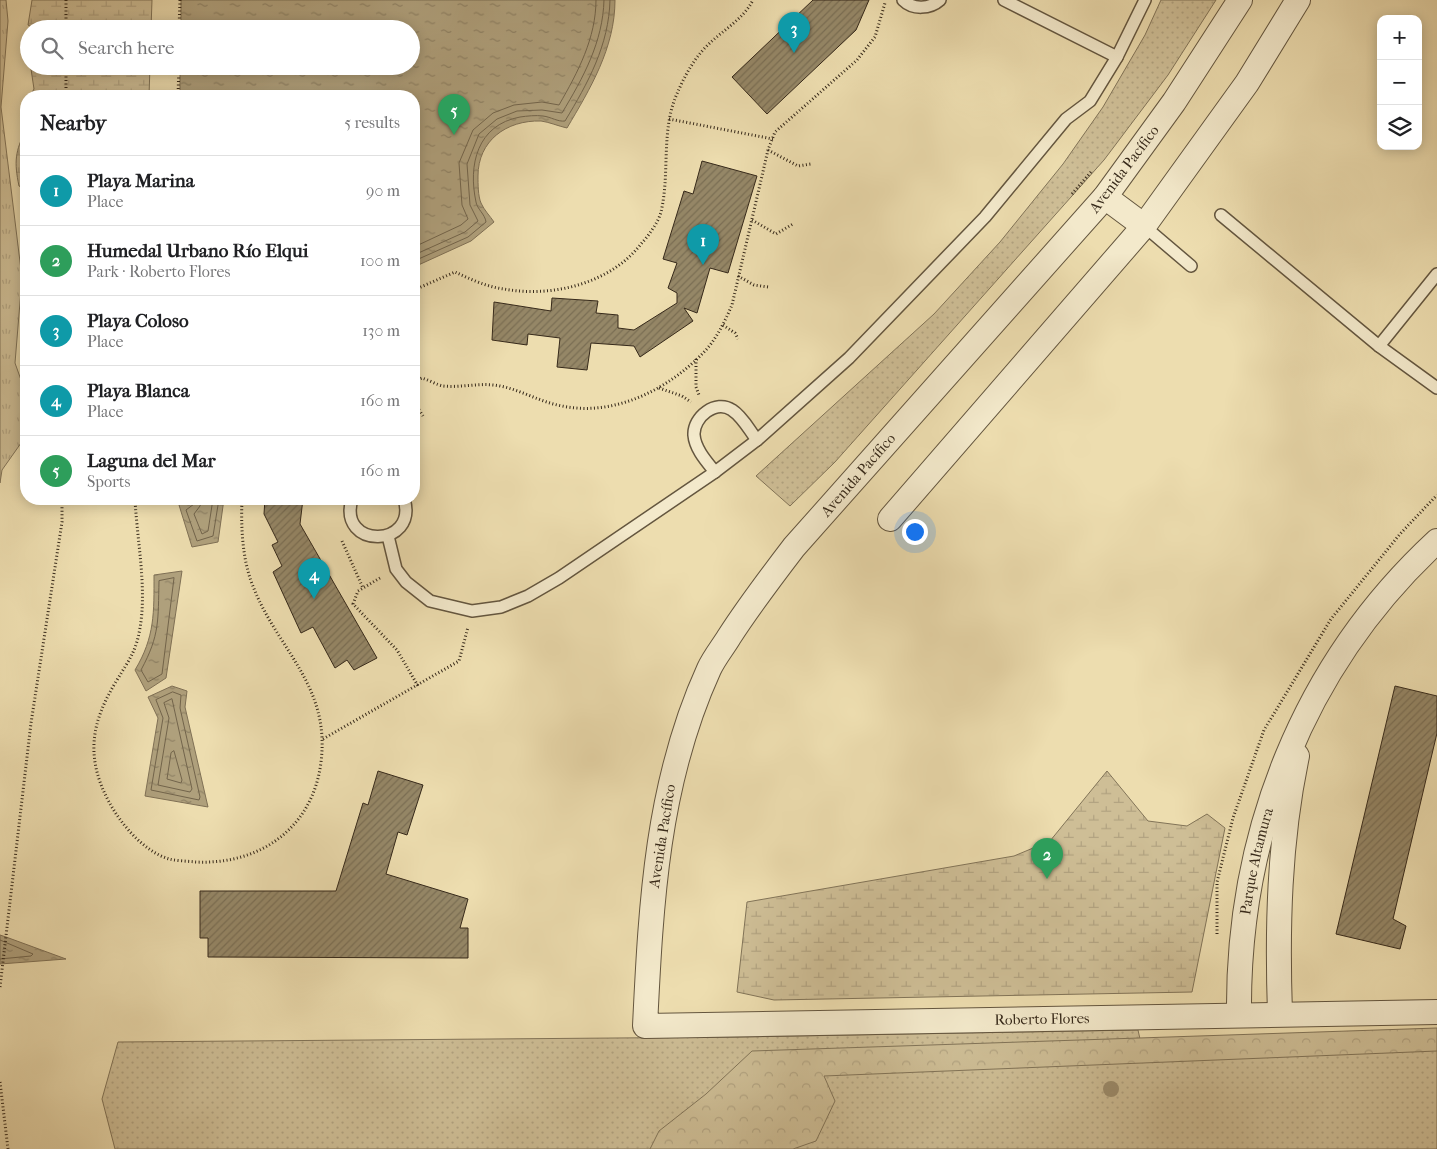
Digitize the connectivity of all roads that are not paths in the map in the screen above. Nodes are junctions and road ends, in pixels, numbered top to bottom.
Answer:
1 (903, 0) edge
2 (940, 0) edge
3 (1004, 0) edge
4 (1146, 0) edge
5 (1240, 0) edge
6 (1298, 0) edge
7 (1117, 58) junction
8 (1105, 197) junction
9 (1221, 215) dead end
10 (1144, 226) junction
11 (1191, 266) dead end
12 (1437, 274) edge
13 (1379, 346) junction
14 (1437, 388) edge
15 (757, 440) junction
16 (714, 472) junction
17 (351, 505) edge
18 (405, 505) edge
19 (890, 520) dead end
20 (388, 536) junction
21 (1437, 541) edge
22 (1306, 716) junction
23 (1437, 1012) edge
24 (1280, 1014) junction
25 (1239, 1015) junction
26 (645, 1026) joint

1 - 2 lane
3 - 7 lane
4 - 7 lane
5 - 8 street, Avenida Pacífico
6 - 10 street
7 - 15 lane
8 - 10 street
8 - 26 street, Avenida Pacífico
9 - 13 lane
10 - 11 lane
10 - 19 street
12 - 13 lane
13 - 14 lane
15 - 16 lane
15 - 16 lane
16 - 20 lane
17 - 20 lane
18 - 20 lane
21 - 22 street, Parque Altamura
22 - 24 street, Parque Altamura
22 - 25 street, Parque Altamura
23 - 24 street, Roberto Flores
24 - 25 street, Roberto Flores
25 - 26 street, Roberto Flores

